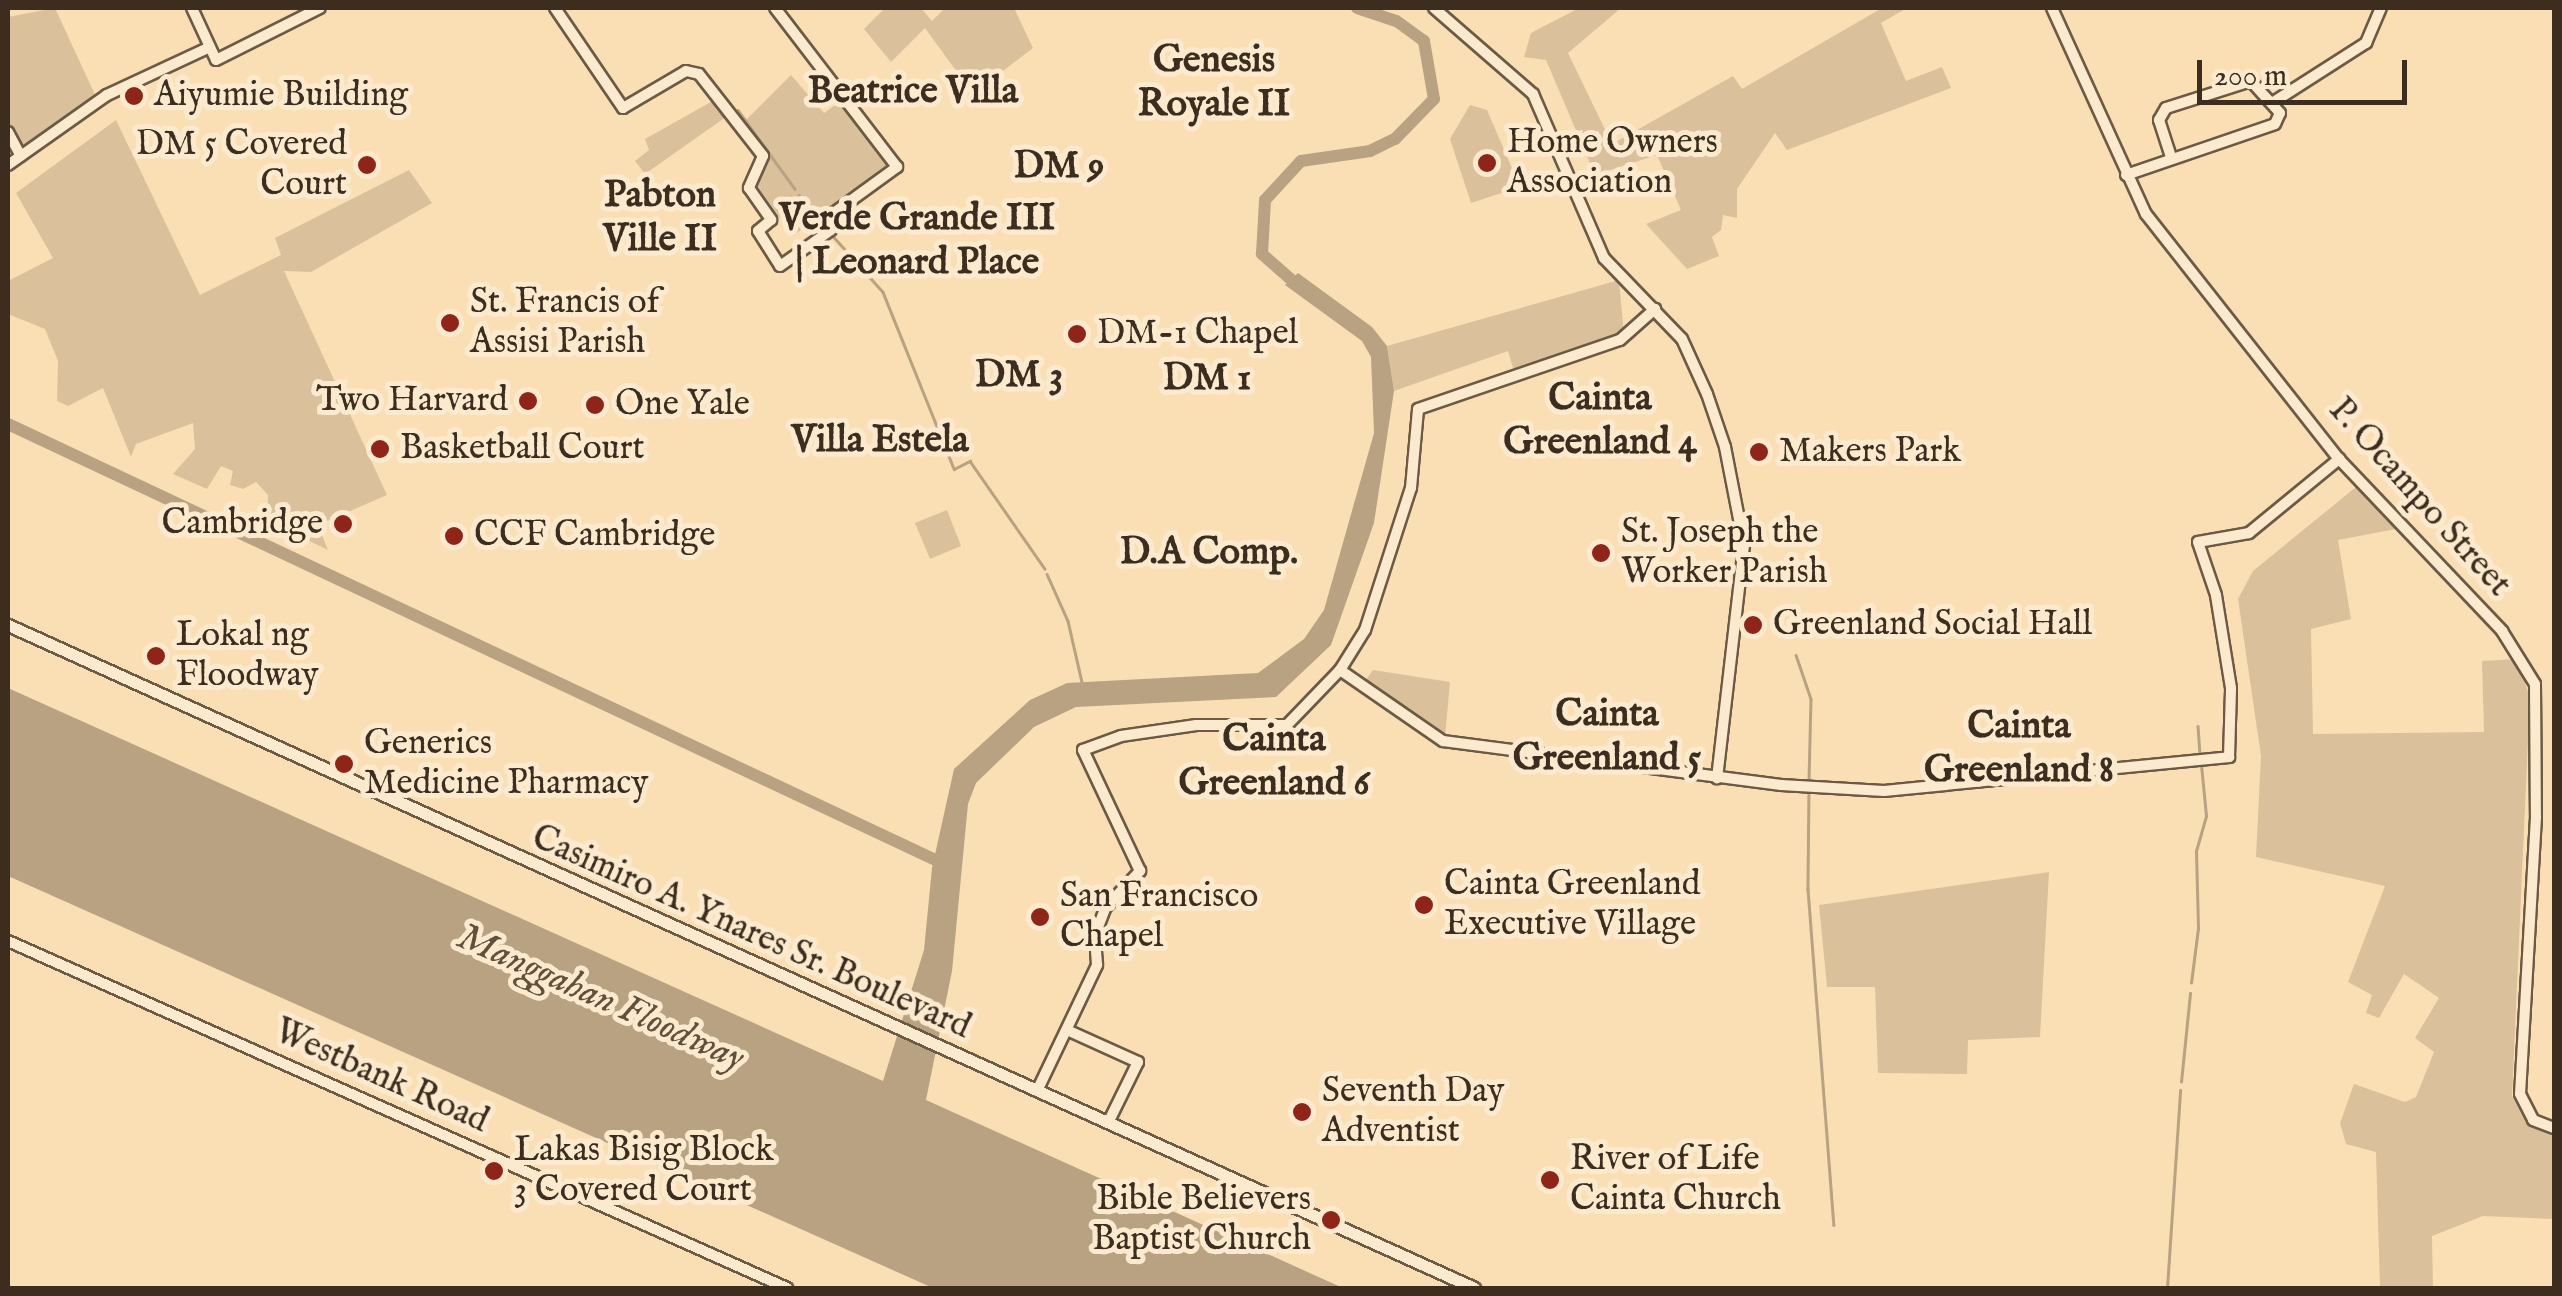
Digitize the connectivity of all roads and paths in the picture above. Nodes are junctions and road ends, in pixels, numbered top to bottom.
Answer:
1 (192, 8) edge
2 (320, 8) edge
3 (555, 8) edge
4 (1434, 8) edge
5 (2052, 8) edge
6 (2381, 8) edge
7 (776, 10) edge
8 (208, 48) junction
9 (2272, 103) junction
10 (8, 132) edge
11 (21, 156) junction
12 (2171, 158) junction
13 (8, 165) edge
14 (2126, 174) junction
15 (1655, 309) junction
16 (2338, 459) junction
17 (8, 626) edge
18 (1340, 670) junction
19 (1716, 778) junction
20 (8, 941) edge
21 (1067, 1030) junction
22 (1036, 1091) junction
23 (1108, 1123) junction
24 (2554, 1128) edge
25 (786, 1288) edge
26 (1474, 1288) edge

1 - 8 street
2 - 8 street
3 - 7 street
4 - 15 street
5 - 14 street, P. Ocampo Street
6 - 9 street
8 - 11 street
9 - 12 street
9 - 12 street
10 - 11 street
11 - 13 street
12 - 14 street
14 - 16 street, P. Ocampo Street
15 - 18 street
15 - 19 street
16 - 19 street
16 - 24 street, P. Ocampo Street
17 - 22 main road, Casimiro A. Ynares Sr. Boulevard
18 - 19 street
18 - 21 street
20 - 25 street, Westbank Road
21 - 22 street
21 - 23 street
22 - 23 main road, Casimiro A. Ynares Sr. Boulevard
23 - 26 main road, Casimiro A. Ynares Sr. Boulevard

